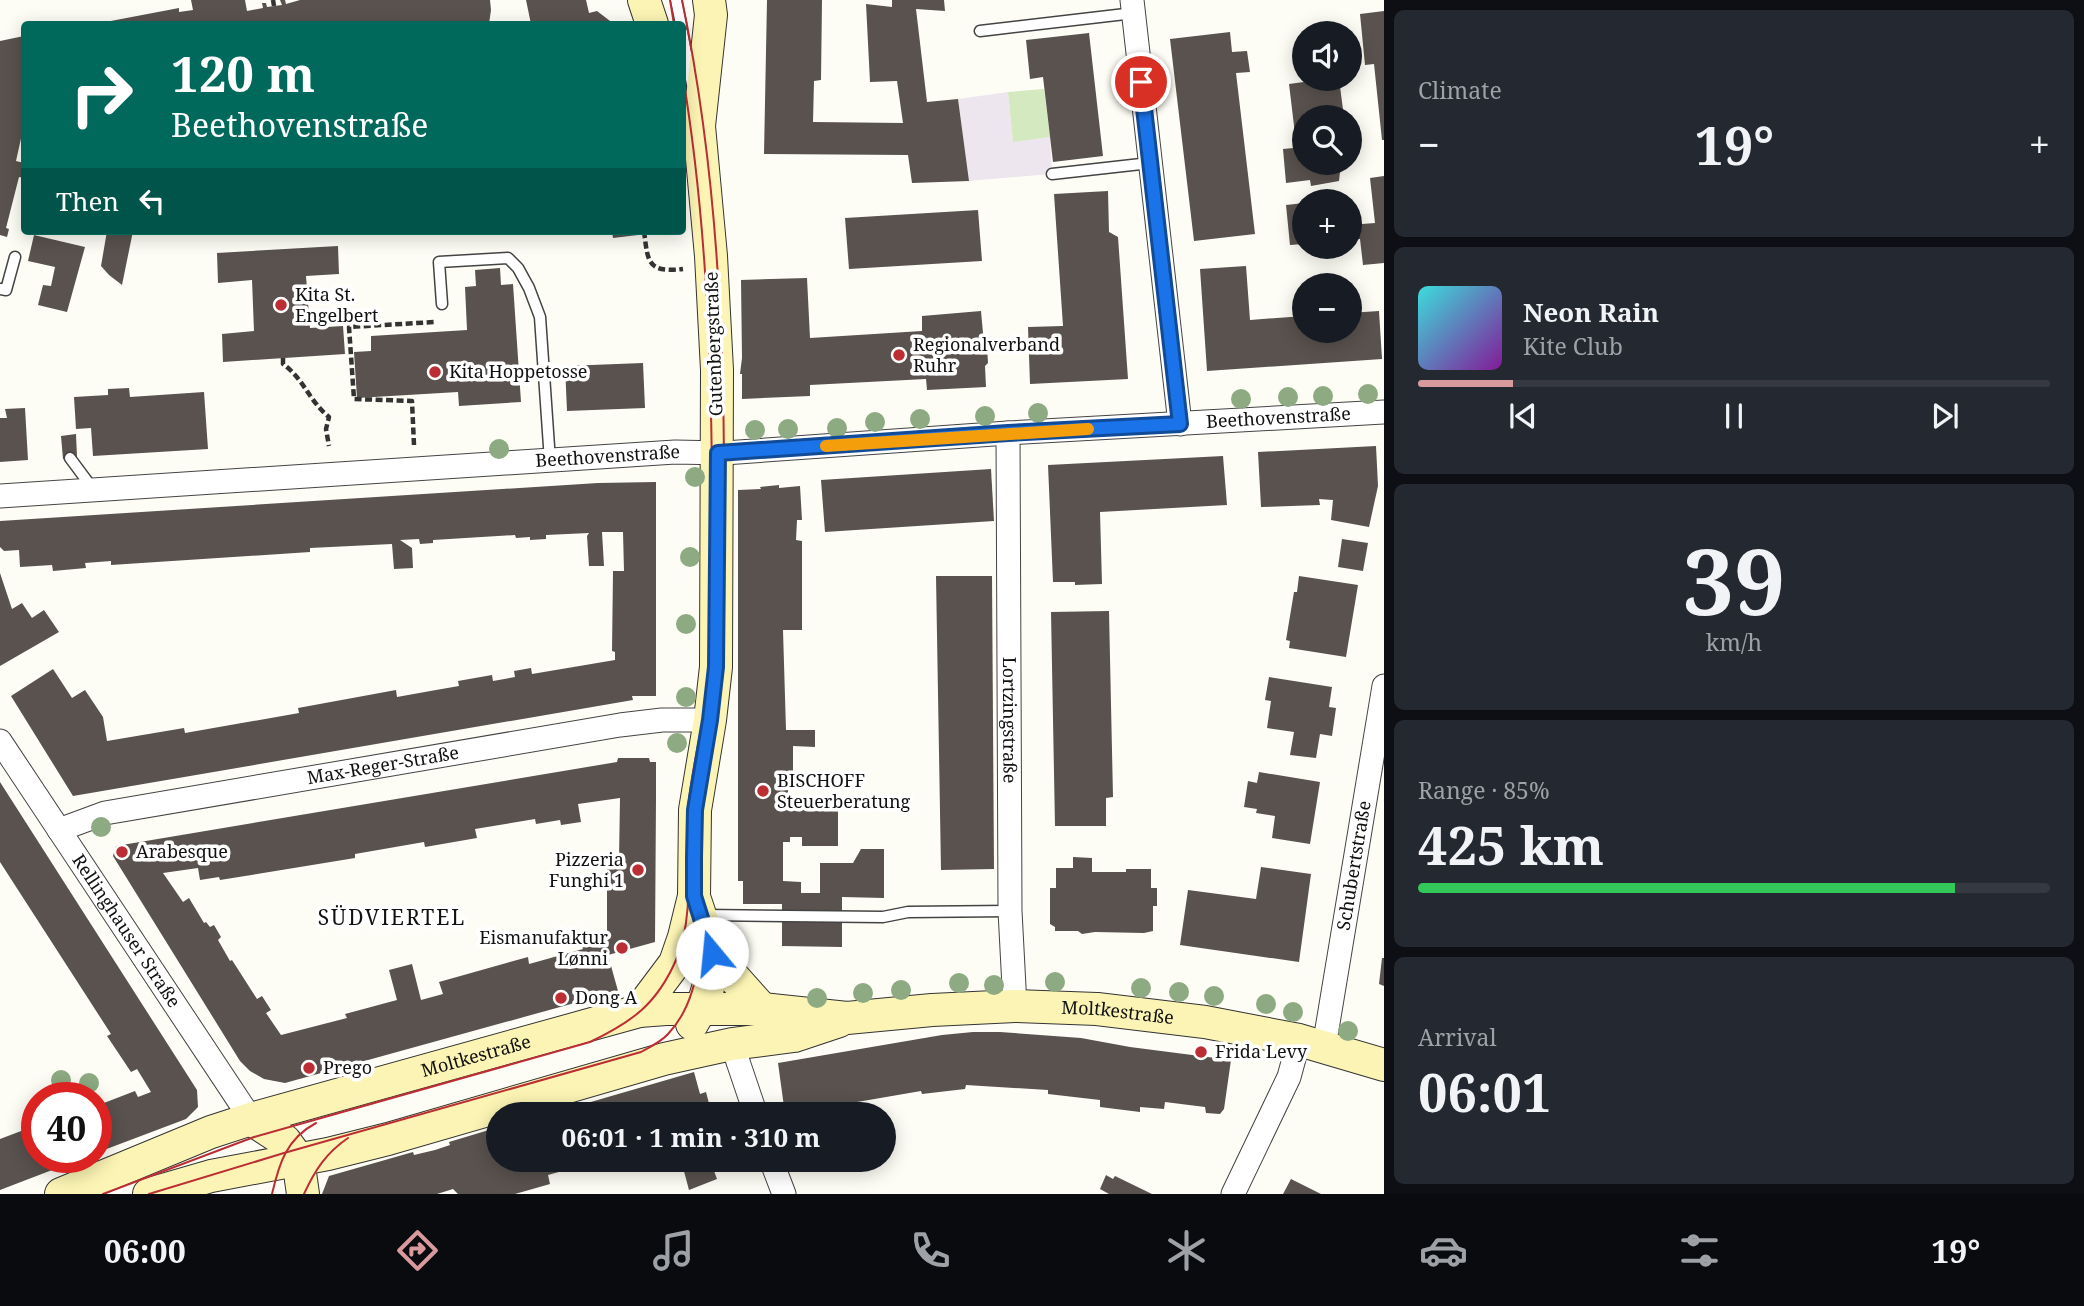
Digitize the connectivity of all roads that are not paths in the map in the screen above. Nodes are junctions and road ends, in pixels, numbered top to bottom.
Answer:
1 (645, 0) edge
2 (676, 0) edge
3 (709, 0) edge
4 (1133, 7) edge
5 (651, 21) edge
6 (680, 21) edge
7 (980, 32) dead end
8 (686, 61) edge
9 (686, 103) edge
10 (695, 127) junction
11 (1150, 163) junction
12 (1052, 174) dead end
13 (15, 257) dead end
14 (0, 289) edge
15 (442, 304) road end
16 (1384, 412) edge
17 (1180, 424) junction
18 (1008, 433) junction
19 (718, 453) junction
20 (70, 458) dead end
21 (550, 461) junction
22 (93, 489) junction
23 (0, 496) edge
24 (1384, 686) edge
25 (710, 720) junction
26 (0, 741) edge
27 (59, 830) junction
28 (697, 905) junction
29 (1010, 911) junction
30 (712, 953) junction
31 (1014, 1006) junction
32 (702, 1008) junction
33 (762, 1009) junction
34 (639, 1011) junction
35 (847, 1018) junction
36 (1312, 1043) junction
37 (732, 1044) junction
38 (664, 1059) junction
39 (1384, 1065) edge
40 (752, 1102) edge
41 (251, 1119) junction
42 (313, 1156) junction
43 (775, 1172) edge
44 (253, 1181) edge
45 (162, 1193) edge
46 (61, 1194) edge
47 (303, 1194) edge
48 (783, 1194) edge
49 (1233, 1194) edge

1 - 5 street
2 - 6 lane
3 - 10 street, Gutenbergstraße
4 - 7 lane
4 - 11 street
8 - 10 lane
9 - 10 street, Gutenbergstraße
10 - 19 street, Gutenbergstraße
11 - 12 lane
11 - 17 street
13 - 14 lane
15 - 21 lane
16 - 17 street, Beethovenstraße
17 - 18 street, Beethovenstraße
18 - 19 street, Beethovenstraße
18 - 29 street, Lortzingstraße
19 - 21 street, Beethovenstraße
19 - 25 street, Gutenbergstraße
20 - 22 lane
21 - 22 street, Beethovenstraße
22 - 23 street, Beethovenstraße
24 - 36 street, Schubertstraße
25 - 27 street, Max-Reger-Straße
25 - 28 street, Gutenbergstraße
26 - 27 street, Rellinghauser Straße
27 - 41 street, Rellinghauser Straße
28 - 29 lane
28 - 30 street, Gutenbergstraße
28 - 34 street, Gutenbergstraße
29 - 31 street, Lortzingstraße
30 - 32 street, Gutenbergstraße
30 - 33 street, Gutenbergstraße
31 - 35 street, Moltkestraße
31 - 36 street, Moltkestraße
32 - 33 street, Moltkestraße
32 - 34 street, Moltkestraße
32 - 38 street
33 - 35 street, Moltkestraße
34 - 41 street, Moltkestraße
35 - 37 street, Moltkestraße
36 - 39 street, Moltkestraße
36 - 49 street, Schubertstraße
37 - 38 street, Moltkestraße
37 - 40 street
38 - 42 street, Moltkestraße
41 - 42 street, Rellinghauser Straße
41 - 44 street, Rellinghauser Straße
41 - 46 street, Moltkestraße
42 - 44 street, Moltkestraße
42 - 47 street
43 - 48 street
44 - 45 street, Moltkestraße

